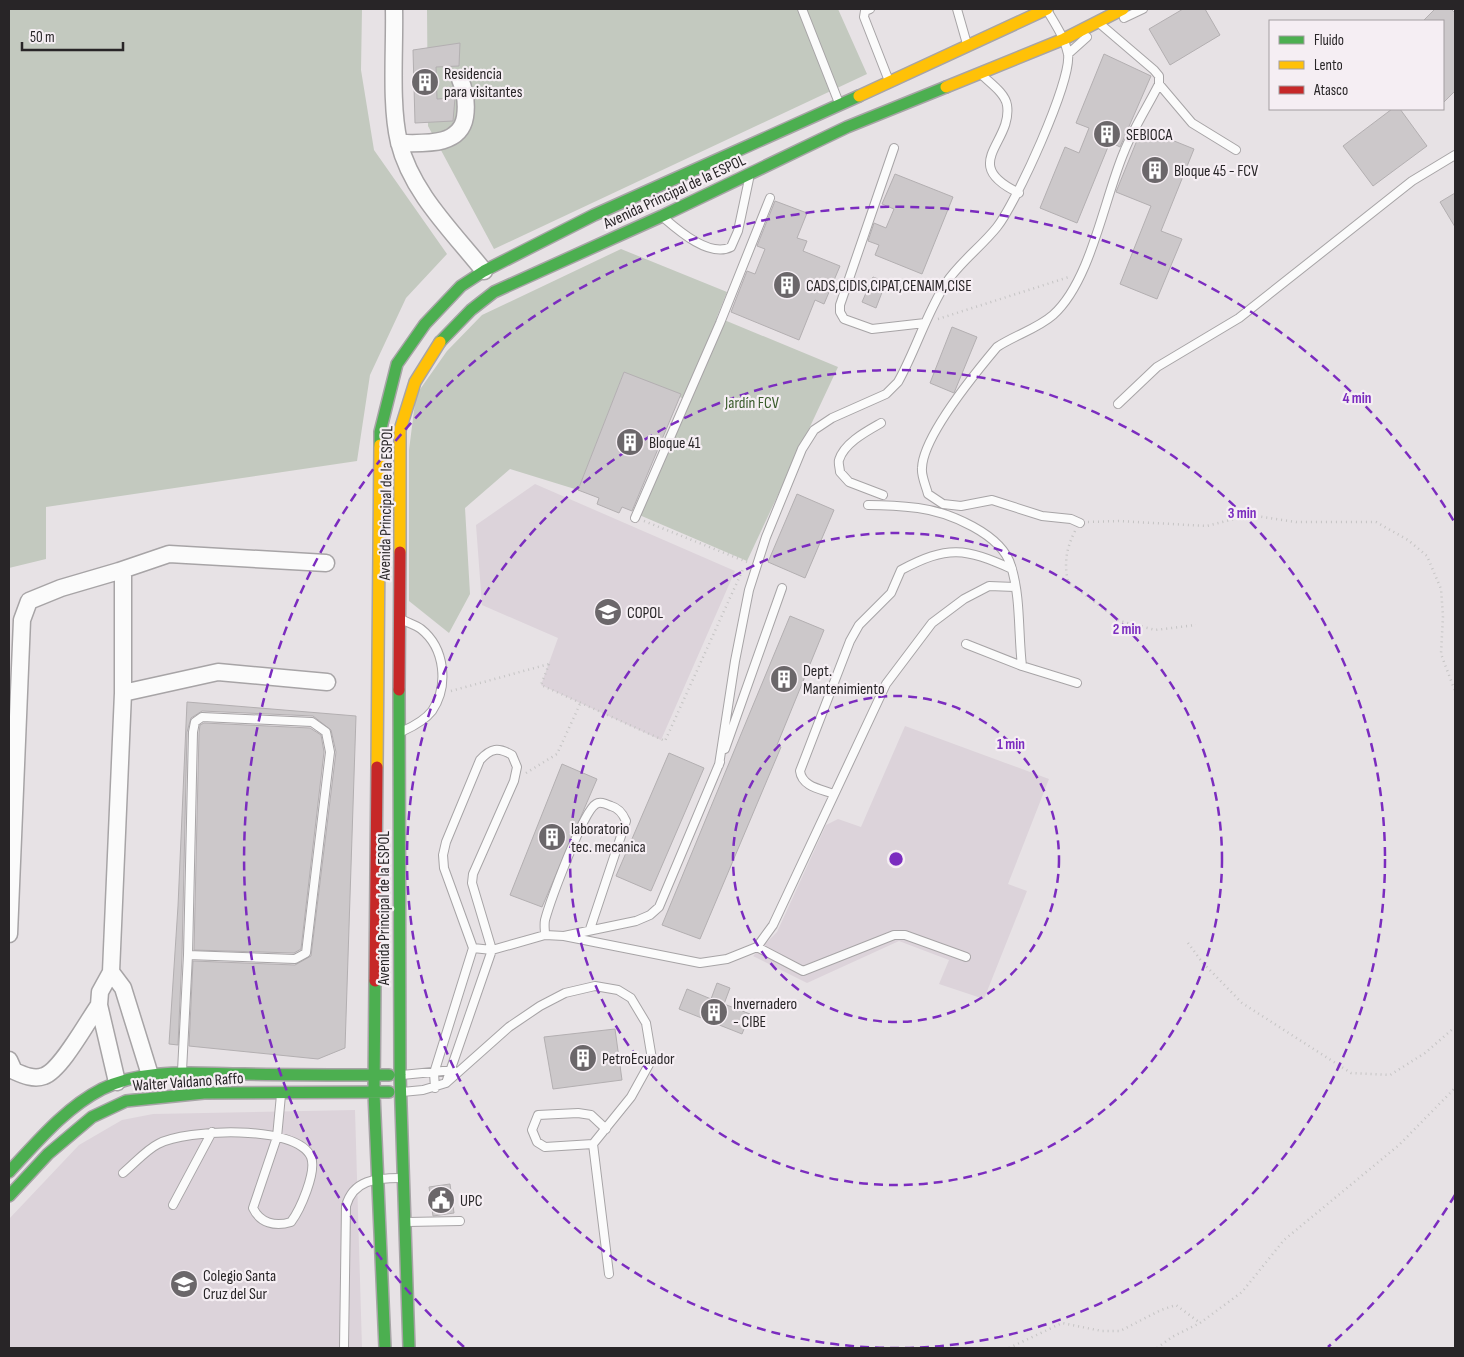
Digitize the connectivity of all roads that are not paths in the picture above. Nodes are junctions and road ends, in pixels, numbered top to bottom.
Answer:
1 (394, 9) edge
2 (802, 9) edge
3 (870, 9) edge
4 (957, 9) edge
5 (1047, 9) edge
6 (1124, 9) edge
7 (1143, 9) edge
8 (1101, 25) junction
9 (1064, 39) junction
10 (967, 44) junction
11 (1068, 54) junction
12 (980, 73) junction
13 (460, 78) dead end
14 (932, 78) junction
15 (890, 82) junction
16 (1159, 84) junction
17 (840, 105) junction
18 (399, 143) junction
19 (894, 148) dead end
20 (1236, 150) dead end
21 (763, 154) junction
22 (1455, 155) edge
23 (751, 174) junction
24 (1019, 193) junction
25 (770, 198) dead end
26 (662, 216) junction
27 (599, 228) junction
28 (484, 271) junction
29 (469, 296) junction
30 (925, 323) junction
31 (1118, 404) dead end
32 (881, 423) dead end
33 (882, 495) dead end
34 (868, 505) dead end
35 (635, 518) road end
36 (1080, 522) road end
37 (326, 563) dead end
38 (1012, 569) junction
39 (119, 571) junction
40 (782, 588) dead end
41 (1015, 588) junction
42 (400, 618) junction
43 (966, 644) dead end
44 (1022, 666) junction
45 (327, 682) dead end
46 (1077, 683) dead end
47 (123, 693) junction
48 (399, 733) junction
49 (719, 765) junction
50 (834, 794) junction
51 (590, 929) junction
52 (9, 934) edge
53 (545, 935) junction
54 (564, 936) junction
55 (756, 947) junction
56 (473, 948) junction
57 (492, 950) junction
58 (188, 955) junction
59 (966, 957) dead end
60 (111, 972) junction
61 (99, 1005) junction
62 (9, 1060) edge
63 (462, 1069) junction
64 (450, 1070) junction
65 (434, 1073) junction
66 (182, 1074) junction
67 (204, 1074) junction
68 (374, 1075) junction
69 (400, 1075) junction
70 (150, 1076) junction
71 (117, 1082) junction
72 (446, 1083) junction
73 (435, 1088) junction
74 (401, 1092) junction
75 (204, 1093) junction
76 (281, 1093) junction
77 (374, 1093) junction
78 (606, 1129) junction
79 (212, 1132) junction
80 (278, 1137) junction
81 (593, 1144) junction
82 (9, 1172) edge
83 (123, 1174) dead end
84 (377, 1178) junction
85 (403, 1178) junction
86 (9, 1196) edge
87 (174, 1205) dead end
88 (460, 1221) dead end
89 (405, 1222) junction
90 (609, 1274) dead end
91 (344, 1348) edge
92 (385, 1348) edge
93 (409, 1348) edge

1 - 18 street
2 - 17 lane
3 - 15 lane
4 - 10 lane
5 - 9 lane
5 - 10 street, Avenida Principal de la ESPOL
6 - 8 street, Avenida Principal de la ESPOL
7 - 8 lane
8 - 9 street, Avenida Principal de la ESPOL
8 - 11 lane
8 - 16 lane
9 - 11 lane
9 - 12 street, Avenida Principal de la ESPOL
10 - 14 street, Avenida Principal de la ESPOL
11 - 24 lane
12 - 14 street, Avenida Principal de la ESPOL
12 - 24 lane
13 - 18 street
14 - 15 street, Avenida Principal de la ESPOL
14 - 21 street, Avenida Principal de la ESPOL
15 - 17 street, Avenida Principal de la ESPOL
16 - 20 lane
16 - 36 lane
17 - 21 street, Avenida Principal de la ESPOL
18 - 28 street
19 - 30 lane
21 - 23 street, Avenida Principal de la ESPOL
21 - 27 street, Avenida Principal de la ESPOL
22 - 31 lane
23 - 26 street, Avenida Principal de la ESPOL
23 - 26 lane
24 - 30 lane
25 - 35 lane
26 - 27 street, Avenida Principal de la ESPOL
27 - 28 street, Avenida Principal de la ESPOL
27 - 29 street, Avenida Principal de la ESPOL
28 - 29 street, Avenida Principal de la ESPOL
29 - 42 street, Avenida Principal de la ESPOL
29 - 68 street, Avenida Principal de la ESPOL
30 - 49 lane
32 - 33 lane
34 - 38 lane
37 - 39 street
38 - 41 lane
38 - 50 lane
39 - 47 street
39 - 52 street
40 - 49 lane
41 - 44 lane
41 - 50 lane
42 - 48 street, Avenida Principal de la ESPOL
42 - 48 lane
43 - 44 lane
44 - 46 lane
45 - 47 street
47 - 60 street
48 - 69 street, Avenida Principal de la ESPOL
49 - 51 lane
50 - 55 lane
51 - 53 lane
51 - 54 lane
53 - 54 lane
53 - 57 lane
54 - 55 lane
55 - 59 lane
56 - 57 lane
56 - 57 lane
56 - 65 lane
57 - 64 lane
58 - 58 lane
58 - 66 lane
60 - 61 street
60 - 70 street
61 - 62 street
61 - 71 street
63 - 64 lane
63 - 72 lane
63 - 78 lane
64 - 65 lane
64 - 72 lane
65 - 69 lane
65 - 73 lane
66 - 67 street, Walter Valdano Raffo
66 - 70 street, Walter Valdano Raffo
67 - 68 street, Walter Valdano Raffo
67 - 75 street
68 - 69 street, Walter Valdano Raffo
68 - 77 street, Avenida Principal de la ESPOL
69 - 74 street, Avenida Principal de la ESPOL
70 - 71 street, Walter Valdano Raffo
71 - 82 street, Walter Valdano Raffo
72 - 73 lane
73 - 74 lane
74 - 77 street, Walter Valdano Raffo
74 - 85 street, Avenida Principal de la ESPOL
75 - 76 street, Walter Valdano Raffo
75 - 86 street, Walter Valdano Raffo
76 - 77 street, Walter Valdano Raffo
76 - 80 lane
77 - 84 street
78 - 81 lane
78 - 81 lane
79 - 80 lane
79 - 83 lane
79 - 87 lane
80 - 80 lane
81 - 90 lane
84 - 85 lane
84 - 91 lane
84 - 92 street
85 - 89 street, Avenida Principal de la ESPOL
88 - 89 lane
89 - 93 street, Avenida Principal de la ESPOL

